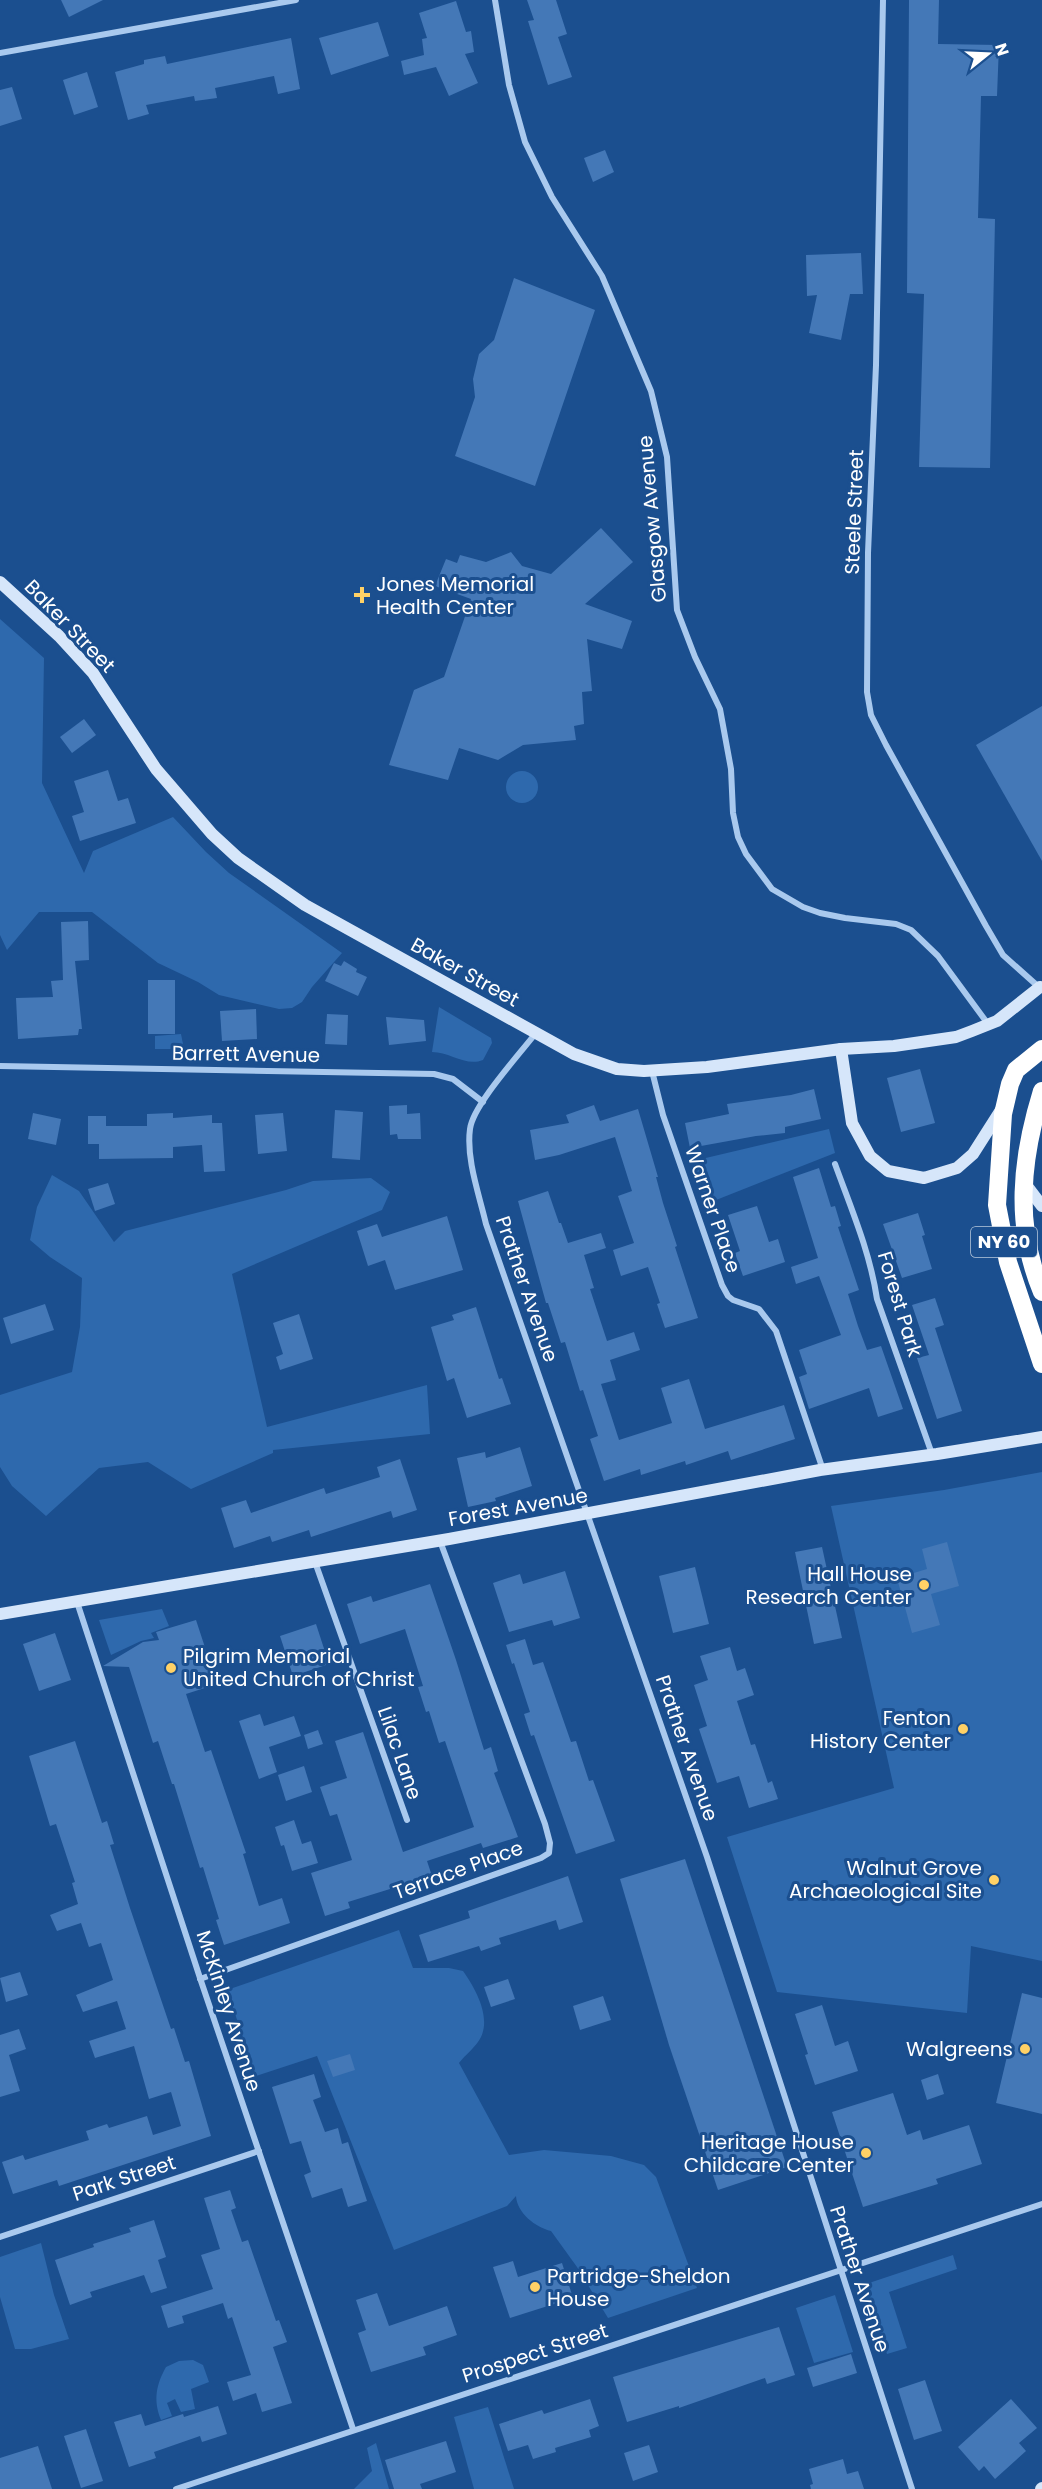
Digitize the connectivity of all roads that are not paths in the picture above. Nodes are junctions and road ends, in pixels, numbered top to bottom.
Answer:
1 (296, 0) edge
2 (495, 0) edge
3 (884, 0) edge
4 (0, 53) edge
5 (0, 582) edge
6 (1038, 985) edge
7 (988, 1024) junction
8 (535, 1034) junction
9 (841, 1049) junction
10 (1042, 1054) edge
11 (0, 1066) edge
12 (652, 1071) junction
13 (1042, 1091) edge
14 (483, 1102) junction
15 (1005, 1104) junction
16 (835, 1164) dead end
17 (1022, 1180) junction
18 (1042, 1206) edge
19 (1042, 1292) edge
20 (1042, 1365) edge
21 (1042, 1437) edge
22 (932, 1455) junction
23 (822, 1470) junction
24 (586, 1514) junction
25 (440, 1540) junction
26 (315, 1562) junction
27 (77, 1602) junction
28 (0, 1614) edge
29 (406, 1820) dead end
30 (200, 1979) junction
31 (259, 2151) junction
32 (1042, 2204) edge
33 (0, 2227) edge
34 (2, 2236) edge
35 (840, 2271) junction
36 (353, 2429) junction
37 (176, 2489) edge
38 (912, 2489) edge

1 - 4 street
2 - 7 street, Glasgow Avenue
3 - 6 street, Steele Street
5 - 8 main road, Baker Street
6 - 7 main road, Baker Street
7 - 9 main road, Baker Street
8 - 12 main road, Baker Street
8 - 14 street, Prather Avenue
9 - 12 main road, Baker Street
9 - 15 main road
10 - 15 highway, NY 60
11 - 14 street, Barrett Avenue
12 - 23 street, Warner Place
13 - 17 highway, NY 60
14 - 24 street, Prather Avenue
15 - 20 highway, NY 60
16 - 22 street, Forest Park
17 - 18 main road
17 - 19 highway, NY 60
21 - 22 main road, Forest Avenue
22 - 23 main road, Forest Avenue
23 - 24 main road, Forest Avenue
24 - 25 main road, Forest Avenue
24 - 35 street, Prather Avenue
25 - 26 main road, Forest Avenue
25 - 30 street, Terrace Place
26 - 27 main road, Forest Avenue
26 - 29 street, Lilac Lane
27 - 28 main road, Forest Avenue
27 - 30 street, McKinley Avenue
30 - 31 street, McKinley Avenue
31 - 34 street, Park Street
31 - 36 street, McKinley Avenue
32 - 35 street, Prospect Street
33 - 34 street
35 - 36 street, Prospect Street
35 - 38 street, Prather Avenue
36 - 37 street, Prospect Street

